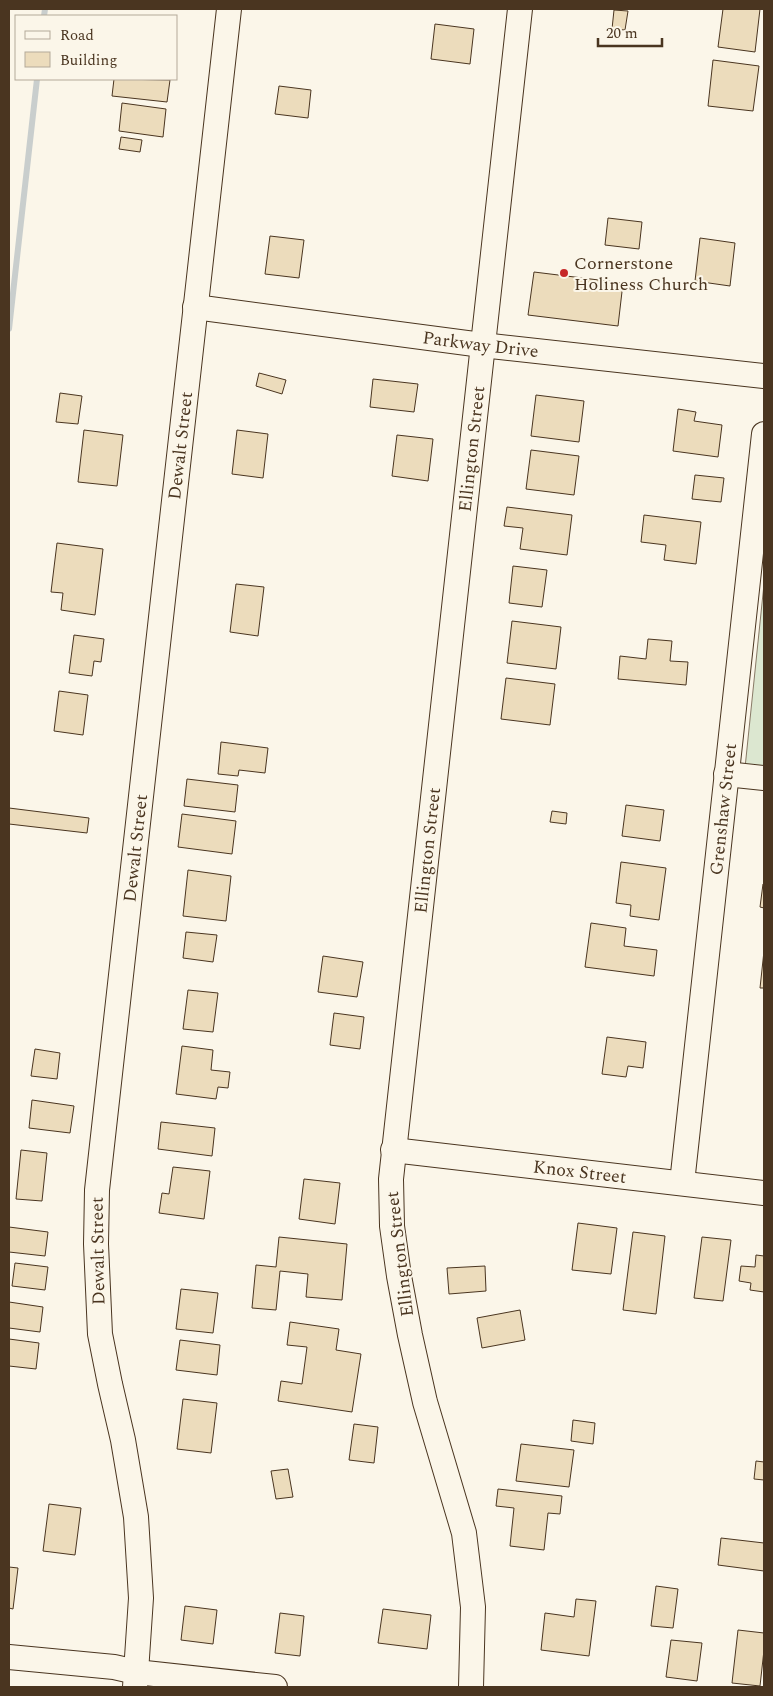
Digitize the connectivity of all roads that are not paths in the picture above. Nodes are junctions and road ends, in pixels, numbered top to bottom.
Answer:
1 (229, 9) edge
2 (520, 9) edge
3 (196, 307) junction
4 (482, 345) junction
5 (764, 376) edge
6 (764, 434) edge
7 (756, 576) edge
8 (726, 774) junction
9 (764, 778) edge
10 (393, 1150) junction
11 (682, 1183) junction
12 (764, 1193) edge
13 (9, 1657) edge
14 (135, 1679) edge
15 (275, 1687) edge
16 (471, 1687) edge

1 - 3 street, Dewalt Street
2 - 4 street, Ellington Street
3 - 4 street, Parkway Drive
3 - 14 street, Dewalt Street
4 - 5 street, Parkway Drive
4 - 10 street, Ellington Street
6 - 7 street, Grenshaw Street
7 - 8 street, Grenshaw Street
8 - 9 street
8 - 11 street, Grenshaw Street
10 - 11 street, Knox Street
10 - 16 street, Ellington Street
11 - 12 street, Knox Street
13 - 14 street
14 - 15 street

